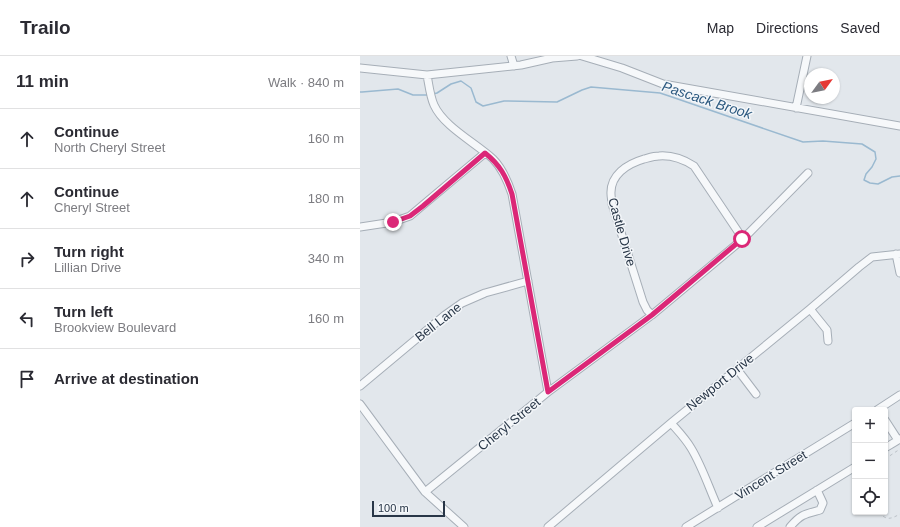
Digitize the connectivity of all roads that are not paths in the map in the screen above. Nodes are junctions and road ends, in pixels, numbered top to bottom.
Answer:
1 (511, 56) edge
2 (577, 56) edge
3 (582, 56) edge
4 (807, 56) edge
5 (514, 66) junction
6 (360, 68) edge
7 (427, 75) junction
8 (796, 108) junction
9 (900, 126) edge
10 (485, 153) junction
11 (808, 173) dead end
12 (360, 227) edge
13 (742, 239) junction
14 (898, 254) edge
15 (900, 273) edge
16 (528, 281) junction
17 (810, 309) junction
18 (652, 315) junction
19 (828, 341) dead end
20 (737, 369) junction
21 (360, 386) edge
22 (548, 392) junction
23 (756, 394) dead end
24 (900, 395) edge
25 (360, 404) edge
26 (882, 407) edge
27 (671, 423) junction
28 (888, 424) edge
29 (852, 425) edge
30 (899, 440) edge
31 (888, 446) edge
32 (852, 469) edge
33 (817, 490) junction
34 (425, 492) junction
35 (718, 508) junction
36 (464, 527) edge
37 (548, 527) edge
38 (686, 527) edge
39 (757, 527) edge
40 (790, 527) edge

1 - 5 street
2 - 5 street
3 - 8 street
4 - 8 street
5 - 7 street
6 - 7 street
7 - 10 street
8 - 9 street
10 - 12 street
10 - 16 street
11 - 13 street, Cheryl Street
13 - 18 street, Cheryl Street
13 - 18 street, Castle Drive
14 - 15 street
14 - 17 street, Newport Drive
16 - 21 street, Bell Lane
16 - 22 street
17 - 19 street
17 - 20 street, Newport Drive
18 - 22 street, Cheryl Street
20 - 23 street
20 - 27 street, Newport Drive
22 - 34 street, Cheryl Street
24 - 26 street
25 - 34 street
27 - 35 street
27 - 37 street, Newport Drive
28 - 30 street
29 - 35 street, Vincent Street
30 - 31 street
32 - 33 street
33 - 39 street
33 - 40 street
34 - 36 street
35 - 38 street, Vincent Street

